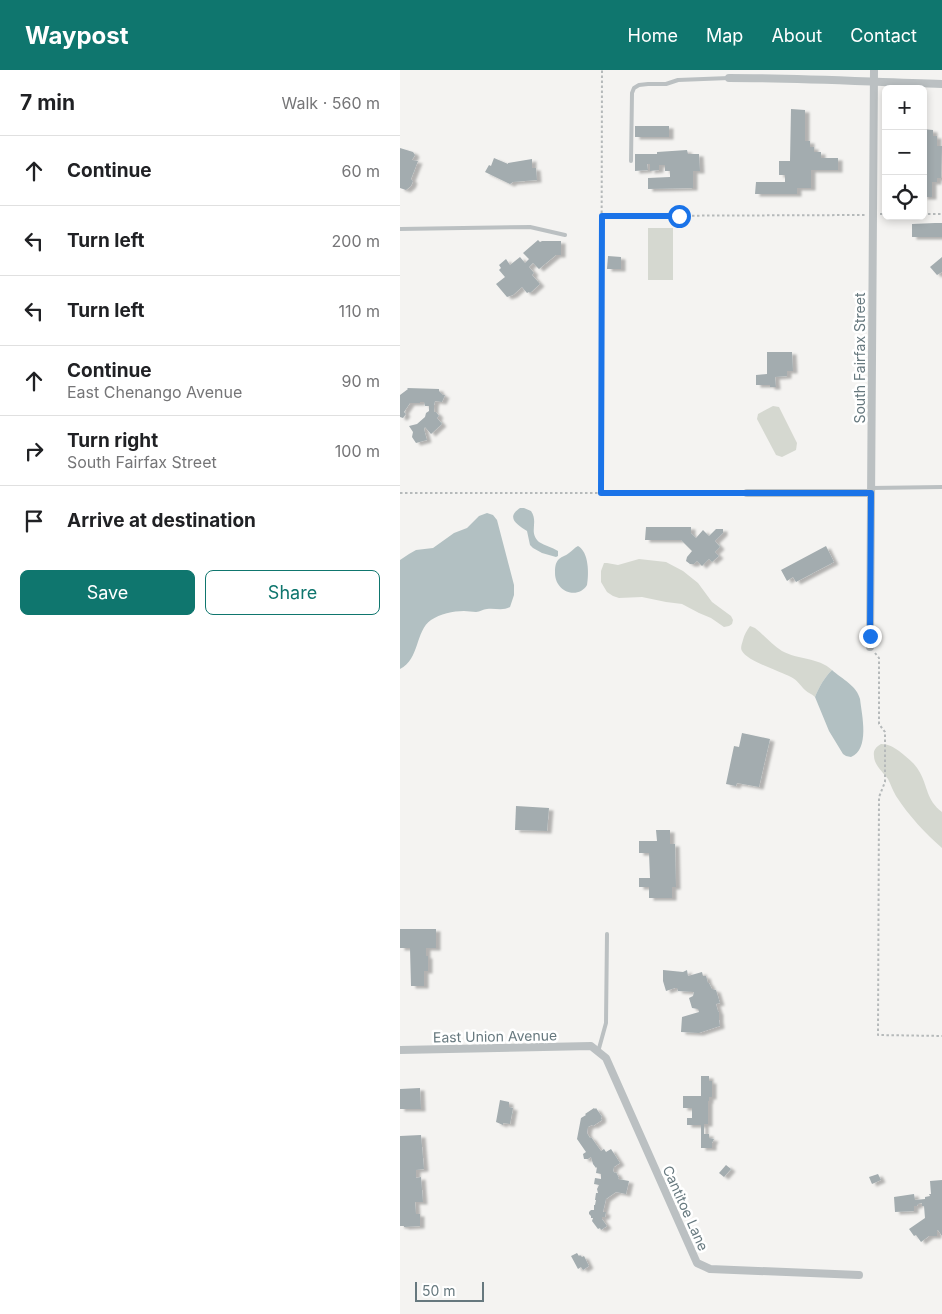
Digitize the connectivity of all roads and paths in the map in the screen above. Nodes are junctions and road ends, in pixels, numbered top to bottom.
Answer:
1 (602, 70) edge
2 (874, 70) edge
3 (730, 78) joint
4 (874, 82) junction
5 (942, 84) edge
6 (630, 161) dead end
7 (882, 214) edge
8 (927, 214) edge
9 (942, 214) edge
10 (873, 215) junction
11 (602, 216) junction
12 (400, 229) edge
13 (565, 236) dead end
14 (942, 487) edge
15 (871, 491) junction
16 (400, 493) edge
17 (601, 493) junction
18 (747, 494) joint
19 (870, 647) joint
20 (607, 934) dead end
21 (942, 1036) edge
22 (591, 1046) joint
23 (400, 1050) edge
24 (598, 1052) junction
25 (859, 1275) dead end

1 - 11 path
2 - 4 street, South Fairfax Street
3 - 4 street
3 - 6 lane
4 - 5 street
4 - 10 street, South Fairfax Street
7 - 10 path
8 - 9 path
10 - 11 path
10 - 15 street, South Fairfax Street
11 - 17 path
12 - 13 lane
14 - 15 lane
15 - 18 street
15 - 19 street, South Fairfax Street
16 - 17 path
17 - 18 path
19 - 21 path
20 - 24 lane
22 - 23 street, East Union Avenue
22 - 24 street, Cantitoe Lane
24 - 25 street, Cantitoe Lane

